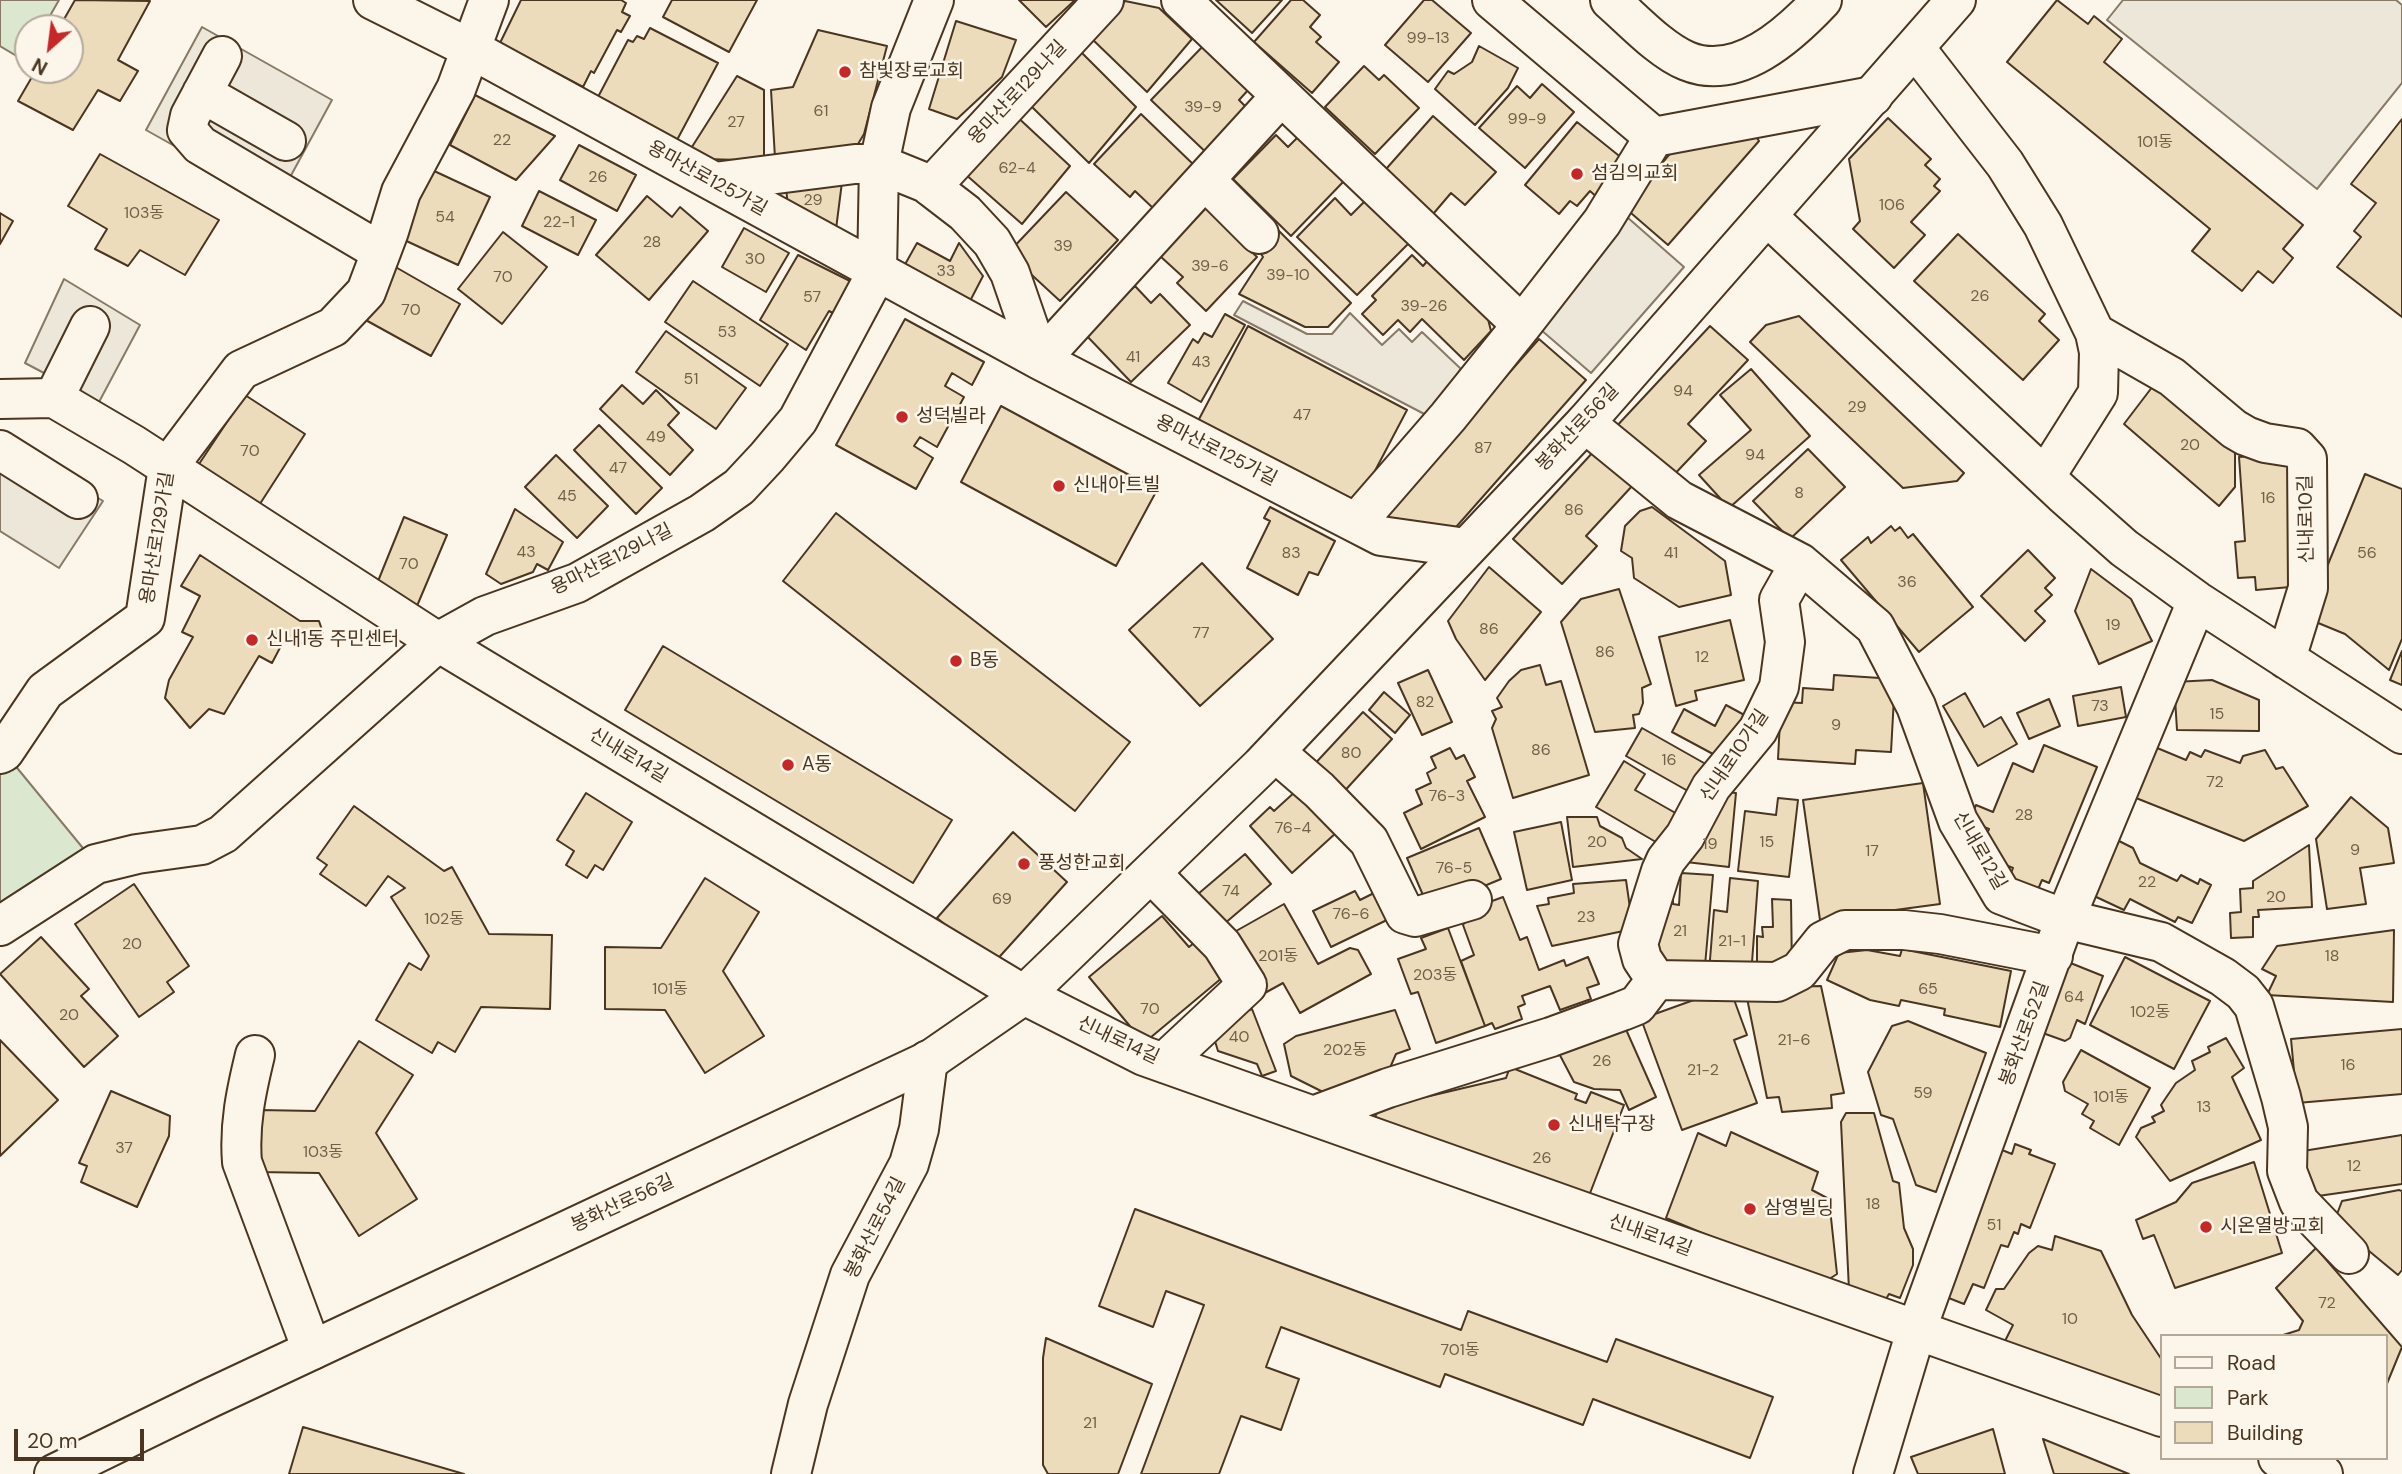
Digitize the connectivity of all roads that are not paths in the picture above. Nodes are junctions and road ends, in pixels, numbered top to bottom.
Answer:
1 (373, 0) edge
2 (489, 0) edge
3 (934, 0) edge
4 (1104, 0) edge
5 (1181, 0) edge
6 (1492, 0) edge
7 (1610, 0) edge
8 (1822, 0) edge
9 (1956, 0) edge
10 (1915, 48) junction
11 (471, 49) junction
12 (222, 56) dead end
13 (202, 93) junction
14 (1281, 96) junction
15 (1873, 96) junction
16 (1654, 137) junction
17 (286, 141) dead end
18 (879, 164) junction
19 (1205, 180) junction
20 (714, 182) junction
21 (931, 187) junction
22 (1767, 216) junction
23 (1259, 234) dead end
24 (381, 252) junction
25 (877, 272) junction
26 (1522, 325) junction
27 (90, 326) dead end
28 (2095, 333) junction
29 (1040, 360) junction
30 (54, 398) junction
31 (0, 399) edge
32 (1585, 423) junction
33 (0, 450) edge
34 (168, 467) junction
35 (2045, 477) junction
36 (78, 499) dead end
37 (1356, 523) junction
38 (1466, 548) junction
39 (1800, 563) junction
40 (2197, 601) junction
41 (438, 642) junction
42 (2286, 659) junction
43 (2402, 734) edge
44 (1275, 752) junction
45 (0, 754) edge
46 (1151, 873) junction
47 (1472, 900) dead end
48 (2065, 919) junction
49 (0, 926) edge
50 (2053, 956) junction
51 (1656, 980) junction
52 (1024, 995) junction
53 (254, 1055) dead end
54 (928, 1060) junction
55 (1166, 1064) junction
56 (1313, 1116) junction
57 (2349, 1254) dead end
58 (1916, 1331) junction
59 (312, 1350) junction
60 (2160, 1416) edge
61 (2284, 1460) edge
62 (54, 1474) edge
63 (791, 1474) edge
64 (1873, 1474) edge
65 (2323, 1474) edge

1 - 11 street, 용마산로125가길
2 - 11 street, 용마산로129가길
3 - 18 street, 용마산로129나길
4 - 21 street, 용마산로129나길
5 - 14 street
6 - 16 street
7 - 8 street
9 - 10 street, 봉화산로56길
10 - 15 street, 봉화산로56길
10 - 28 street
11 - 20 street, 용마산로125가길
11 - 24 street, 용마산로129가길
12 - 13 street
13 - 17 street
13 - 24 street
14 - 19 street
14 - 26 street
15 - 16 street
15 - 22 street, 봉화산로56길
16 - 26 street
18 - 20 street
18 - 21 street
18 - 25 street, 용마산로129나길
19 - 23 street
19 - 29 street
20 - 25 street, 용마산로125가길
21 - 29 street
22 - 32 street, 봉화산로56길
22 - 35 street
24 - 34 street, 용마산로129가길
25 - 29 street, 용마산로125가길
25 - 41 street, 용마산로129나길
26 - 37 street
27 - 30 street
28 - 35 street
28 - 42 street, 신내로10길
29 - 37 street, 용마산로125가길
30 - 31 street
30 - 34 street, 신내로14길
32 - 38 street, 봉화산로56길
32 - 39 street, 신내로12길
33 - 36 street
34 - 41 street, 신내로14길
34 - 45 street, 용마산로129가길
35 - 40 street
37 - 38 street, 용마산로125가길
38 - 44 street, 봉화산로56길
39 - 48 street, 신내로12길
39 - 51 street, 신내로10가길
40 - 42 street
40 - 48 street, 봉화산로52길
41 - 49 street, 용마산로129나길
41 - 52 street, 신내로14길
42 - 43 street
44 - 46 street, 봉화산로56길
44 - 47 street
46 - 52 street, 봉화산로56길
46 - 55 street
48 - 50 street, 봉화산로52길
48 - 57 street, 신내로12길
50 - 51 street
50 - 58 street, 봉화산로52길
51 - 56 street
52 - 54 street, 봉화산로56길
52 - 55 street, 신내로14길
53 - 59 street
54 - 59 street, 봉화산로56길
54 - 63 street, 봉화산로54길
55 - 56 street, 신내로14길
56 - 58 street, 신내로14길
58 - 60 street, 신내로14길
58 - 64 street, 봉화산로52길
59 - 62 street, 봉화산로56길
61 - 65 street

